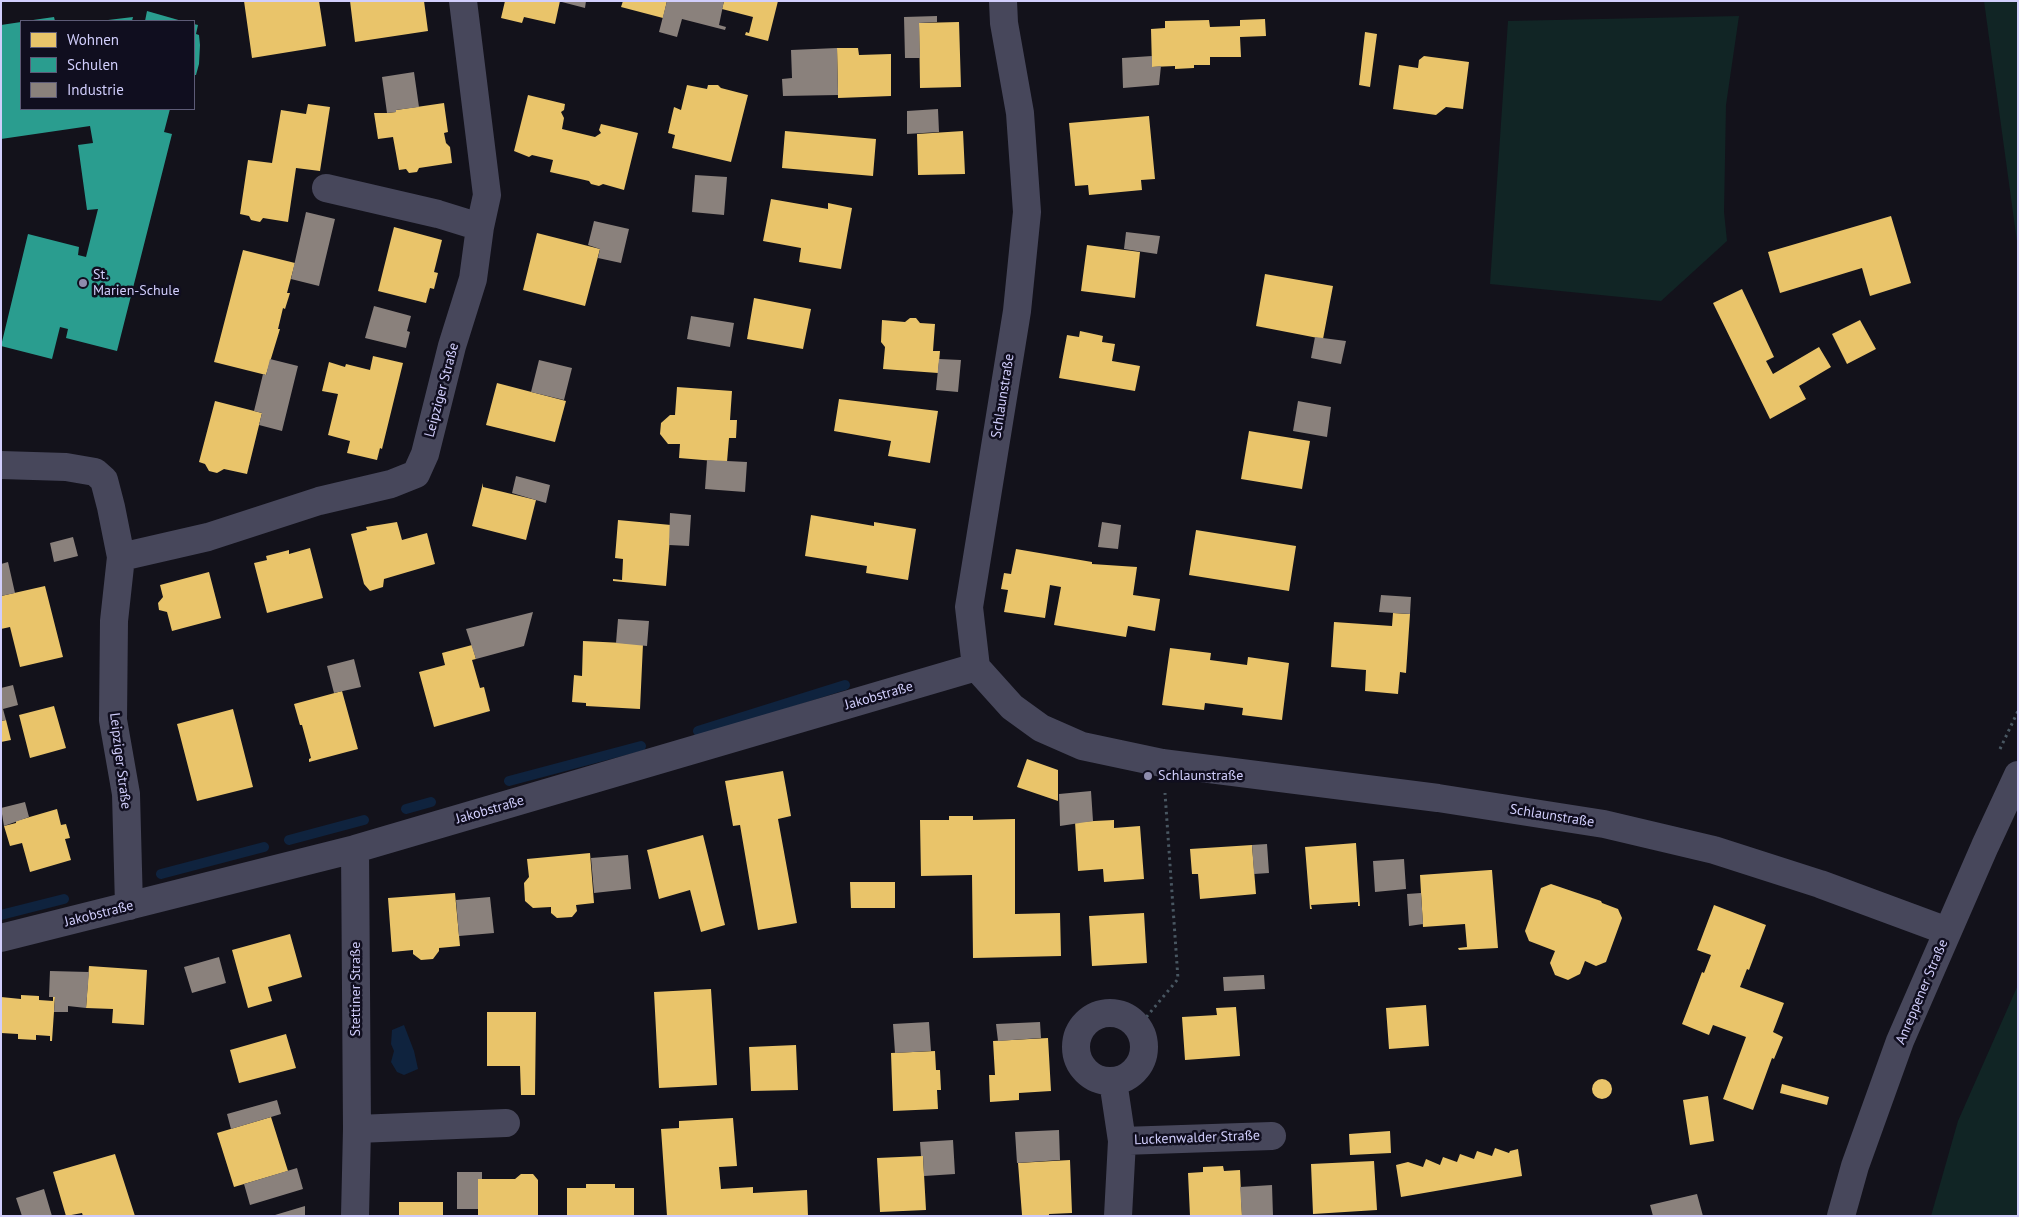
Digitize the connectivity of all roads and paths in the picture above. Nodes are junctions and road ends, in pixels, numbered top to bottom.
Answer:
1 (463, 1) edge
2 (1003, 1) edge
3 (326, 188) dead end
4 (480, 227) junction
5 (1, 465) edge
6 (121, 557) junction
7 (976, 667) junction
8 (1162, 763) junction
9 (2018, 775) edge
10 (355, 849) junction
11 (129, 906) junction
12 (1948, 931) junction
13 (1, 938) edge
14 (1138, 1027) junction
15 (1113, 1081) junction
16 (506, 1123) dead end
17 (356, 1129) junction
18 (1272, 1136) dead end
19 (1122, 1141) junction
20 (355, 1216) edge
21 (1118, 1216) edge
22 (1841, 1216) edge

1 - 4 street, Leipziger Straße
2 - 7 street, Schlaunstraße
3 - 4 street
4 - 6 street, Leipziger Straße
5 - 6 street, Leipziger Straße
6 - 11 street, Leipziger Straße
7 - 8 street, Schlaunstraße
7 - 10 street, Jakobstraße
8 - 12 street, Schlaunstraße
8 - 14 path
9 - 12 street, Anreppener Straße
10 - 11 street, Jakobstraße
10 - 17 street, Stettiner Straße
11 - 13 street, Jakobstraße
12 - 22 street, Anreppener Straße
14 - 15 street
14 - 15 street
15 - 19 street, Luckenwalder Straße
16 - 17 street
17 - 20 street, Stettiner Straße
18 - 19 street, Luckenwalder Straße
19 - 21 street, Luckenwalder Straße

